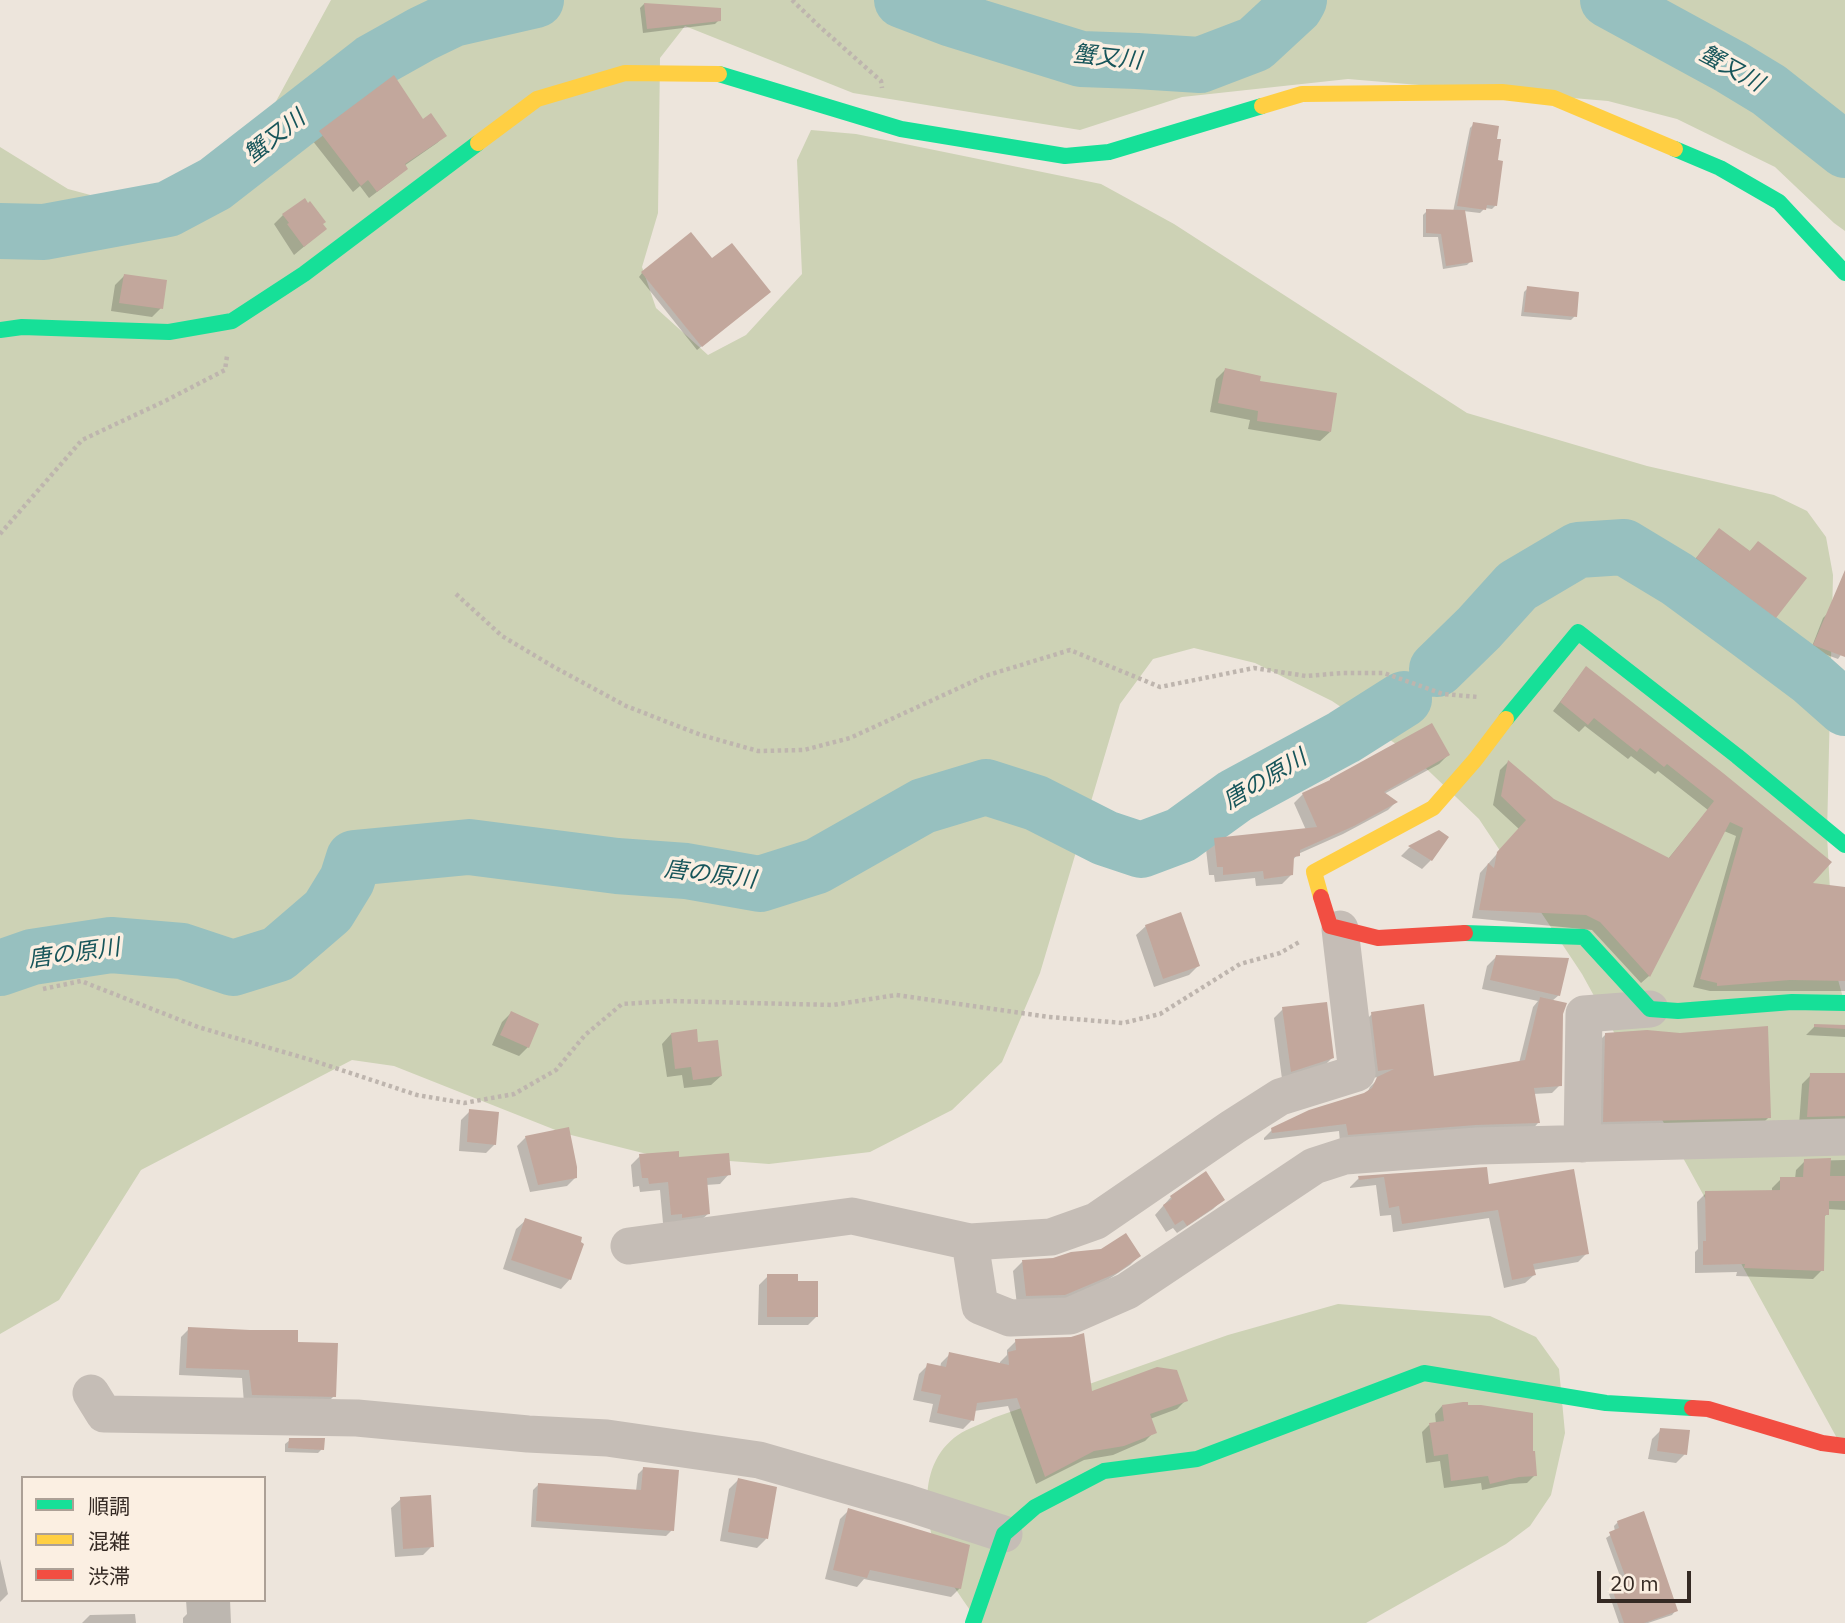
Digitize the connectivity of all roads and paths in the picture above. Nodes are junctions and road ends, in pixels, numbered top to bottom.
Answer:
1 (792, 0) edge
2 (884, 124) junction
3 (1845, 274) edge
4 (232, 321) junction
5 (0, 330) edge
6 (0, 534) edge
7 (456, 594) dead end
8 (1521, 701) junction
9 (1845, 845) edge
10 (1335, 927) junction
11 (43, 989) dead end
12 (1845, 1003) edge
13 (1650, 1009) junction
14 (1845, 1137) edge
15 (1582, 1144) junction
16 (970, 1242) junction
17 (629, 1246) dead end
18 (91, 1393) dead end
19 (1845, 1446) edge
20 (1004, 1534) junction
21 (973, 1623) edge

1 - 2 path
2 - 3 street
2 - 4 street
4 - 5 street
4 - 6 path
7 - 8 path
8 - 9 street
8 - 10 street
10 - 11 path
10 - 13 street
10 - 16 street
12 - 13 street
13 - 15 street
14 - 15 street
15 - 16 street
16 - 17 street
18 - 20 street
19 - 20 street
20 - 21 street

